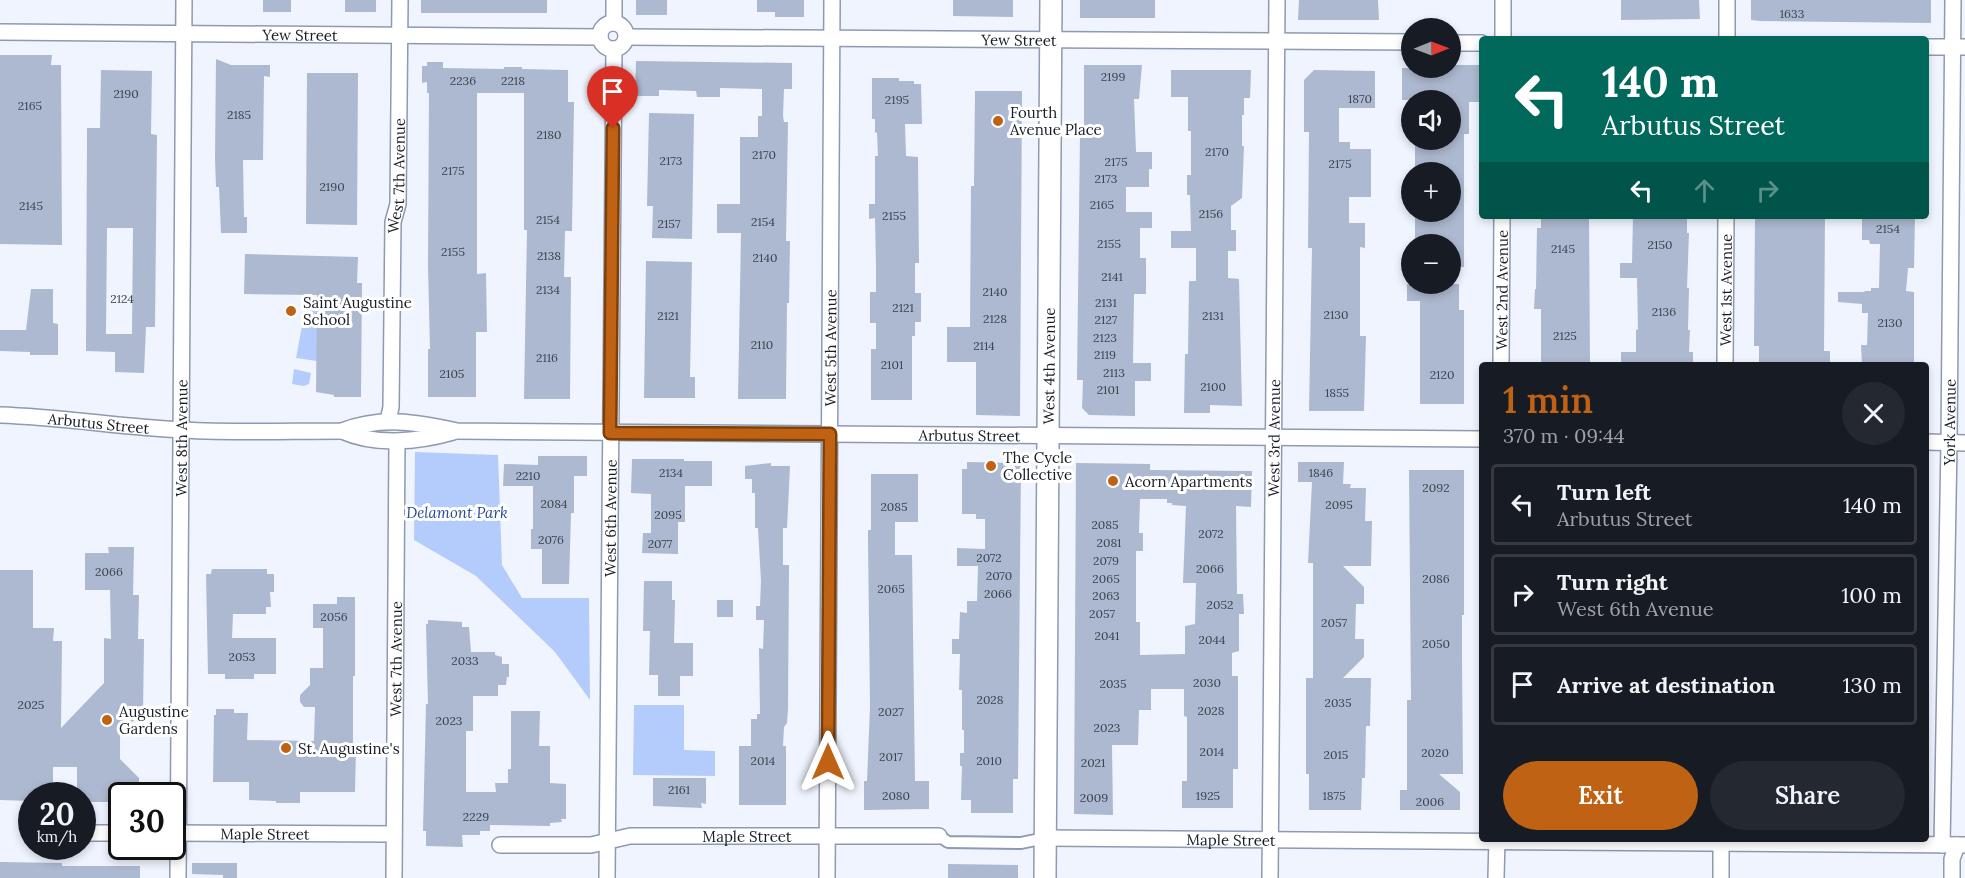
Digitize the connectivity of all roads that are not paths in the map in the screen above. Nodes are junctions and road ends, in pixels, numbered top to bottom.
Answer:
1 (184, 0) edge
2 (400, 0) edge
3 (614, 0) edge
4 (832, 0) edge
5 (1051, 0) edge
6 (1277, 0) edge
7 (1503, 0) edge
8 (1727, 0) edge
9 (1953, 0) edge
10 (614, 23) junction
11 (0, 32) edge
12 (184, 33) junction
13 (400, 35) junction
14 (1503, 36) edge
15 (1726, 36) edge
16 (600, 37) junction
17 (626, 37) junction
18 (832, 38) junction
19 (1051, 40) junction
20 (1277, 42) junction
21 (1401, 42) edge
22 (1461, 43) edge
23 (1479, 43) edge
24 (1929, 46) edge
25 (1959, 47) edge
26 (614, 49) junction
27 (1502, 219) edge
28 (1726, 219) edge
29 (1501, 362) edge
30 (1725, 362) edge
31 (0, 415) edge
32 (388, 422) junction
33 (181, 430) junction
34 (342, 431) junction
35 (457, 431) junction
36 (610, 433) junction
37 (830, 434) junction
38 (1049, 434) junction
39 (1273, 436) junction
40 (1479, 438) edge
41 (397, 441) junction
42 (1929, 442) edge
43 (1957, 443) edge
44 (176, 782) edge
45 (186, 833) edge
46 (394, 834) junction
47 (827, 836) junction
48 (939, 836) joint
49 (1045, 838) junction
50 (1270, 838) junction
51 (1479, 840) edge
52 (607, 842) junction
53 (1497, 842) edge
54 (1721, 842) edge
55 (1780, 842) edge
56 (500, 845) dead end
57 (1955, 845) edge
58 (177, 860) edge
59 (178, 878) edge
60 (394, 878) edge
61 (607, 878) edge
62 (827, 878) edge
63 (1045, 878) edge
64 (1270, 878) edge
65 (1496, 878) edge
66 (1721, 878) edge
67 (1952, 878) edge

1 - 12 street, West 8th Avenue
2 - 13 street, West 7th Avenue
3 - 10 street
4 - 18 street, West 5th Avenue
5 - 19 main road, West 4th Avenue
6 - 20 street, West 3rd Avenue
7 - 14 street
8 - 15 street
9 - 25 street, York Avenue
10 - 16 street
10 - 17 street
11 - 12 street, Yew Street
12 - 13 street, Yew Street
12 - 33 street, West 8th Avenue
13 - 16 street, Yew Street
13 - 32 street, West 7th Avenue
16 - 26 street
17 - 18 street, Yew Street
17 - 26 street
18 - 19 street, Yew Street
18 - 37 street, West 5th Avenue
19 - 20 street, Yew Street
19 - 38 main road, West 4th Avenue
20 - 21 street, Yew Street
20 - 39 street, West 3rd Avenue
22 - 23 street
24 - 25 street
25 - 43 street, York Avenue
26 - 36 street, West 6th Avenue
27 - 29 street, West 2nd Avenue
28 - 30 street, West 1st Avenue
31 - 33 street, Arbutus Street
32 - 34 street, Arbutus Street
32 - 35 street, Arbutus Street
33 - 34 street, Arbutus Street
33 - 44 street, West 8th Avenue
34 - 41 street, Arbutus Street
35 - 36 street, Arbutus Street
35 - 41 street, Arbutus Street
36 - 37 street, Arbutus Street
36 - 52 street, West 6th Avenue
37 - 38 street, Arbutus Street
37 - 47 street, West 5th Avenue
38 - 39 street, Arbutus Street
38 - 49 main road, West 4th Avenue
39 - 40 street, Arbutus Street
39 - 50 street, West 3rd Avenue
41 - 46 street, West 7th Avenue
42 - 43 street
43 - 57 street, York Avenue
45 - 46 street, Maple Street
46 - 60 street, West 7th Avenue
47 - 48 street, Maple Street
47 - 52 street, Maple Street
47 - 62 street, West 5th Avenue
48 - 49 street, Maple Street
49 - 50 street, Maple Street
49 - 63 main road, West 4th Avenue
50 - 51 street, Maple Street
50 - 64 street, West 3rd Avenue
52 - 56 street, Maple Street
52 - 61 street, West 6th Avenue
53 - 65 street
54 - 66 street
55 - 57 street, Maple Street
57 - 67 street, York Avenue
58 - 59 street, West 8th Avenue

